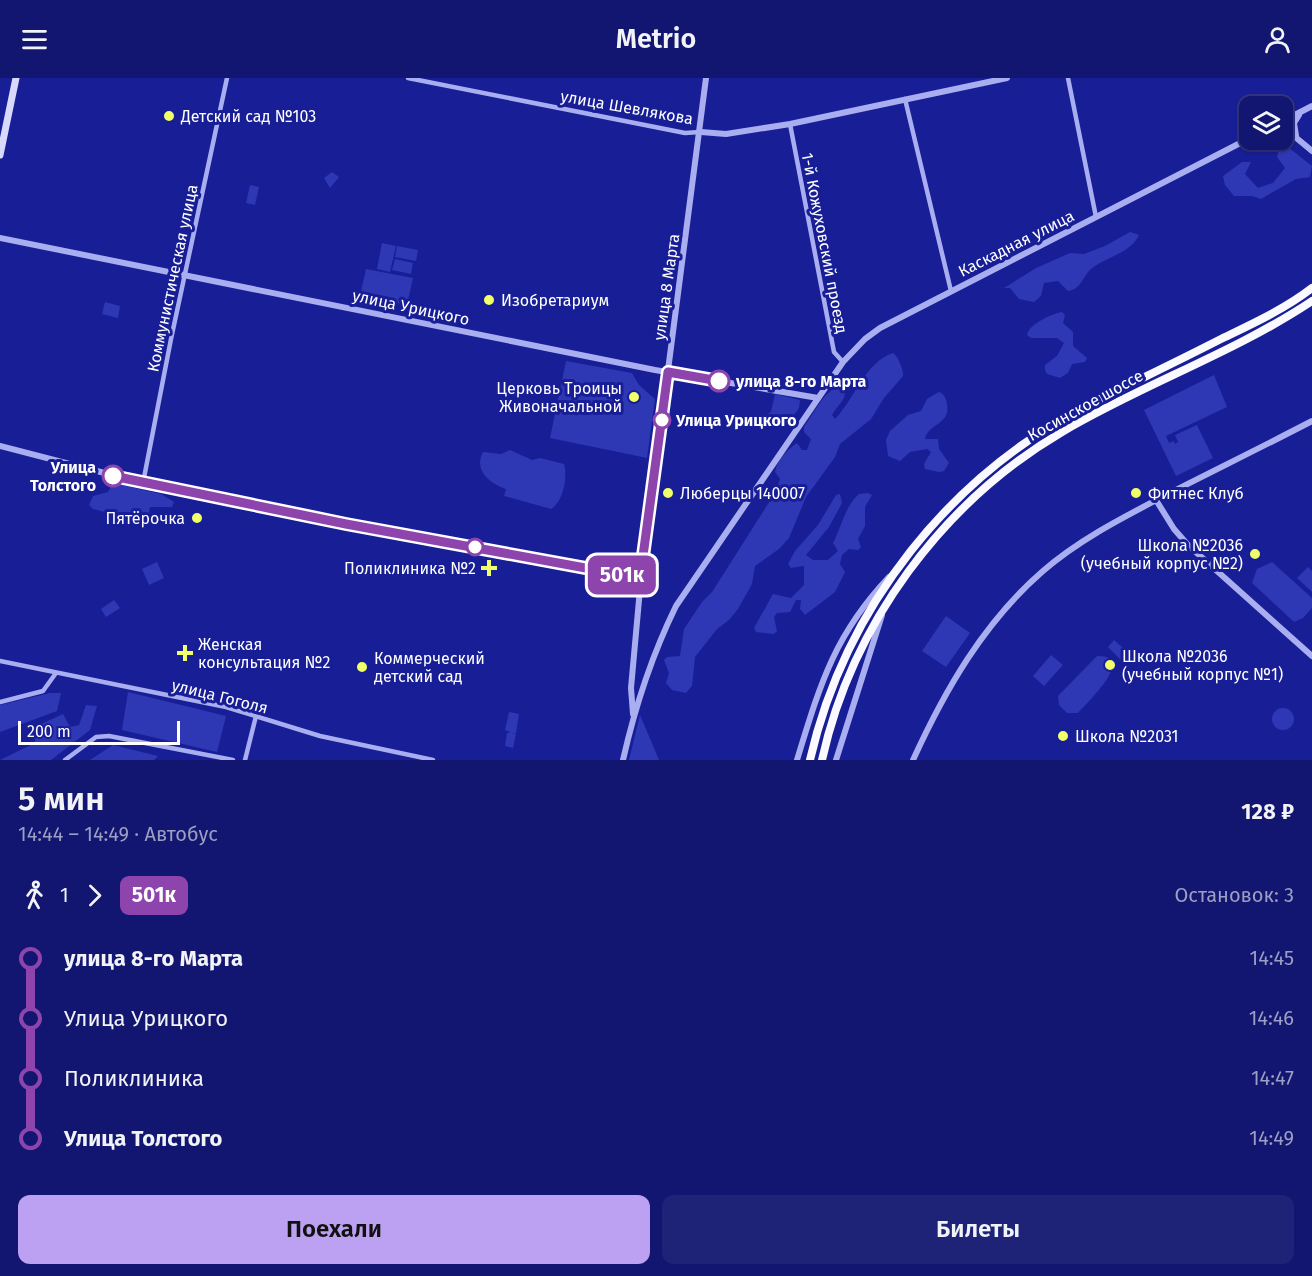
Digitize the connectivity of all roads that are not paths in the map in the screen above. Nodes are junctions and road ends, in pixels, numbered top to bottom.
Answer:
1 (16, 78) edge
2 (227, 78) edge
3 (408, 78) edge
4 (706, 78) edge
5 (1007, 78) edge
6 (1068, 78) edge
7 (905, 99) junction
8 (1312, 106) edge
9 (1301, 112) junction
10 (1293, 116) edge
11 (790, 124) junction
12 (700, 132) junction
13 (1293, 135) edge
14 (1293, 138) edge
15 (1297, 140) junction
16 (1239, 144) edge
17 (1312, 151) edge
18 (0, 155) edge
19 (1096, 217) junction
20 (0, 238) edge
21 (185, 275) junction
22 (1312, 288) edge
23 (951, 291) junction
24 (1312, 301) edge
25 (843, 362) junction
26 (668, 372) junction
27 (818, 398) junction
28 (1312, 421) edge
29 (0, 446) edge
30 (143, 483) junction
31 (1156, 500) junction
32 (897, 568) junction
33 (640, 578) junction
34 (888, 601) junction
35 (1312, 656) edge
36 (0, 661) edge
37 (633, 672) junction
38 (56, 673) junction
39 (648, 675) junction
40 (0, 702) edge
41 (633, 714) junction
42 (256, 716) junction
43 (623, 759) edge
44 (65, 760) edge
45 (233, 760) edge
46 (245, 760) edge
47 (433, 760) edge
48 (798, 760) edge
49 (810, 760) edge
50 (822, 760) edge
51 (836, 760) edge
52 (914, 760) edge

1 - 18 main road
2 - 21 street, Коммунистическая улица
3 - 12 street, улица Шевлякова
4 - 12 street, улица 8 Марта
5 - 7 street
6 - 19 street
7 - 11 street
7 - 23 street
8 - 9 street
9 - 10 street
9 - 15 street
11 - 12 street
11 - 25 street, 1-й Кожуховский проезд
12 - 26 street, улица 8 Марта
13 - 15 street
14 - 15 street
15 - 17 street
16 - 19 street, Каскадная улица
19 - 23 street, Каскадная улица
20 - 21 street, улица Урицкого
21 - 26 street, улица Урицкого
21 - 30 street, Коммунистическая улица
22 - 32 highway, Косинское шоссе
23 - 25 street, Каскадная улица
24 - 34 highway, Косинское шоссе
25 - 27 street, Каскадная улица
26 - 27 street, улица Урицкого
26 - 33 street, улица 8 Марта
27 - 39 street, Каскадная улица
28 - 31 street
29 - 30 street
30 - 33 street
31 - 35 street
31 - 52 street
32 - 48 street
32 - 49 highway, Косинское шоссе
33 - 37 street, улица 8 Марта
34 - 50 highway, Косинское шоссе
34 - 51 street
36 - 38 street, улица Гоголя
37 - 39 street
37 - 41 street, улица 8 Марта
38 - 40 street
38 - 42 street, улица Гоголя
39 - 41 street, Каскадная улица
41 - 43 street
42 - 46 street
42 - 47 street, улица Гоголя
44 - 45 street

